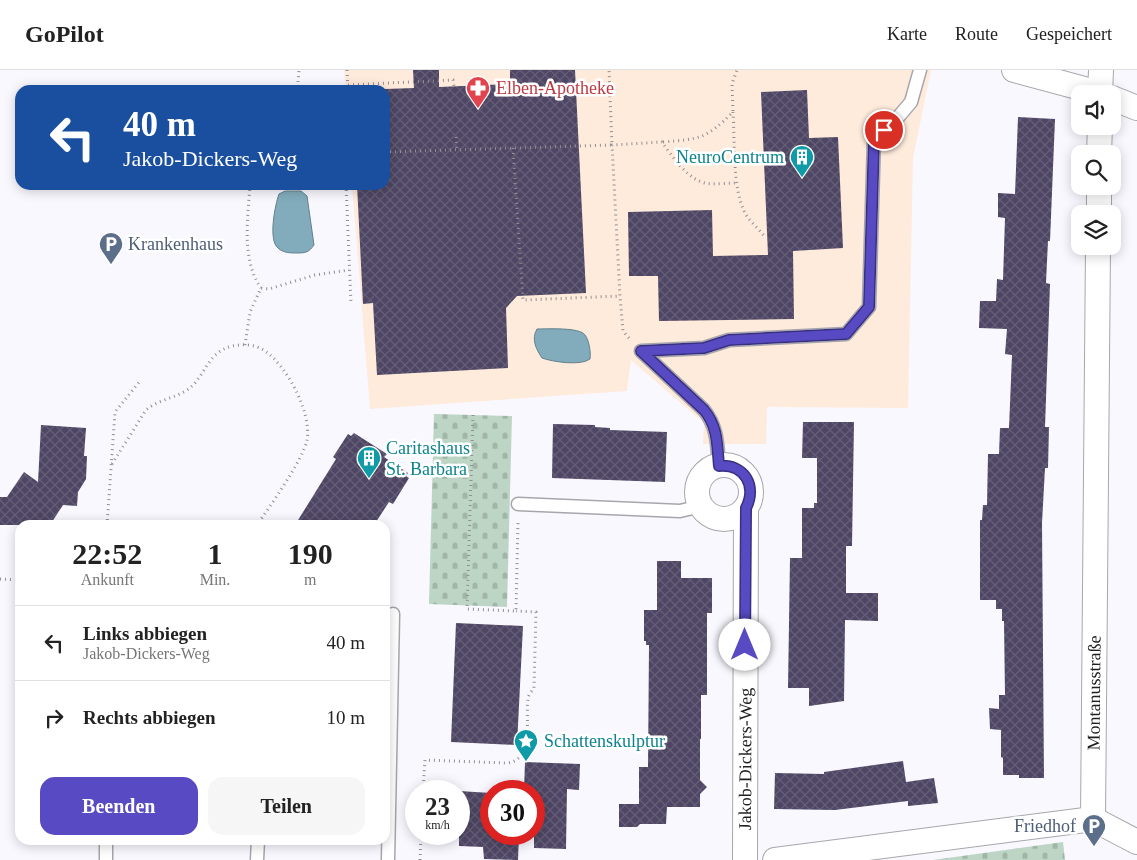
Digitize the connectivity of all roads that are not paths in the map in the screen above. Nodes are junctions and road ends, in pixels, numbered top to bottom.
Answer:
1 (920, 70) edge
2 (1014, 70) edge
3 (1081, 85) edge
4 (1121, 100) edge
5 (1137, 108) edge
6 (1098, 255) edge
7 (719, 466) junction
8 (518, 504) road end
9 (701, 506) junction
10 (746, 508) junction
11 (393, 614) dead end
12 (390, 762) edge
13 (1092, 819) junction
14 (1137, 842) edge
15 (106, 845) edge
16 (258, 845) edge
17 (388, 845) edge
18 (106, 860) edge
19 (257, 860) edge
20 (388, 860) edge
21 (745, 860) edge
22 (774, 860) edge

1 - 7 lane
2 - 3 street
4 - 5 street
6 - 13 street, Montanusstraße
7 - 9 street
7 - 10 street, Jakob-Dickers-Weg
8 - 9 lane
9 - 10 street
10 - 21 street, Jakob-Dickers-Weg
11 - 12 lane
13 - 14 street
13 - 22 street
15 - 18 lane
16 - 19 lane
17 - 20 lane

